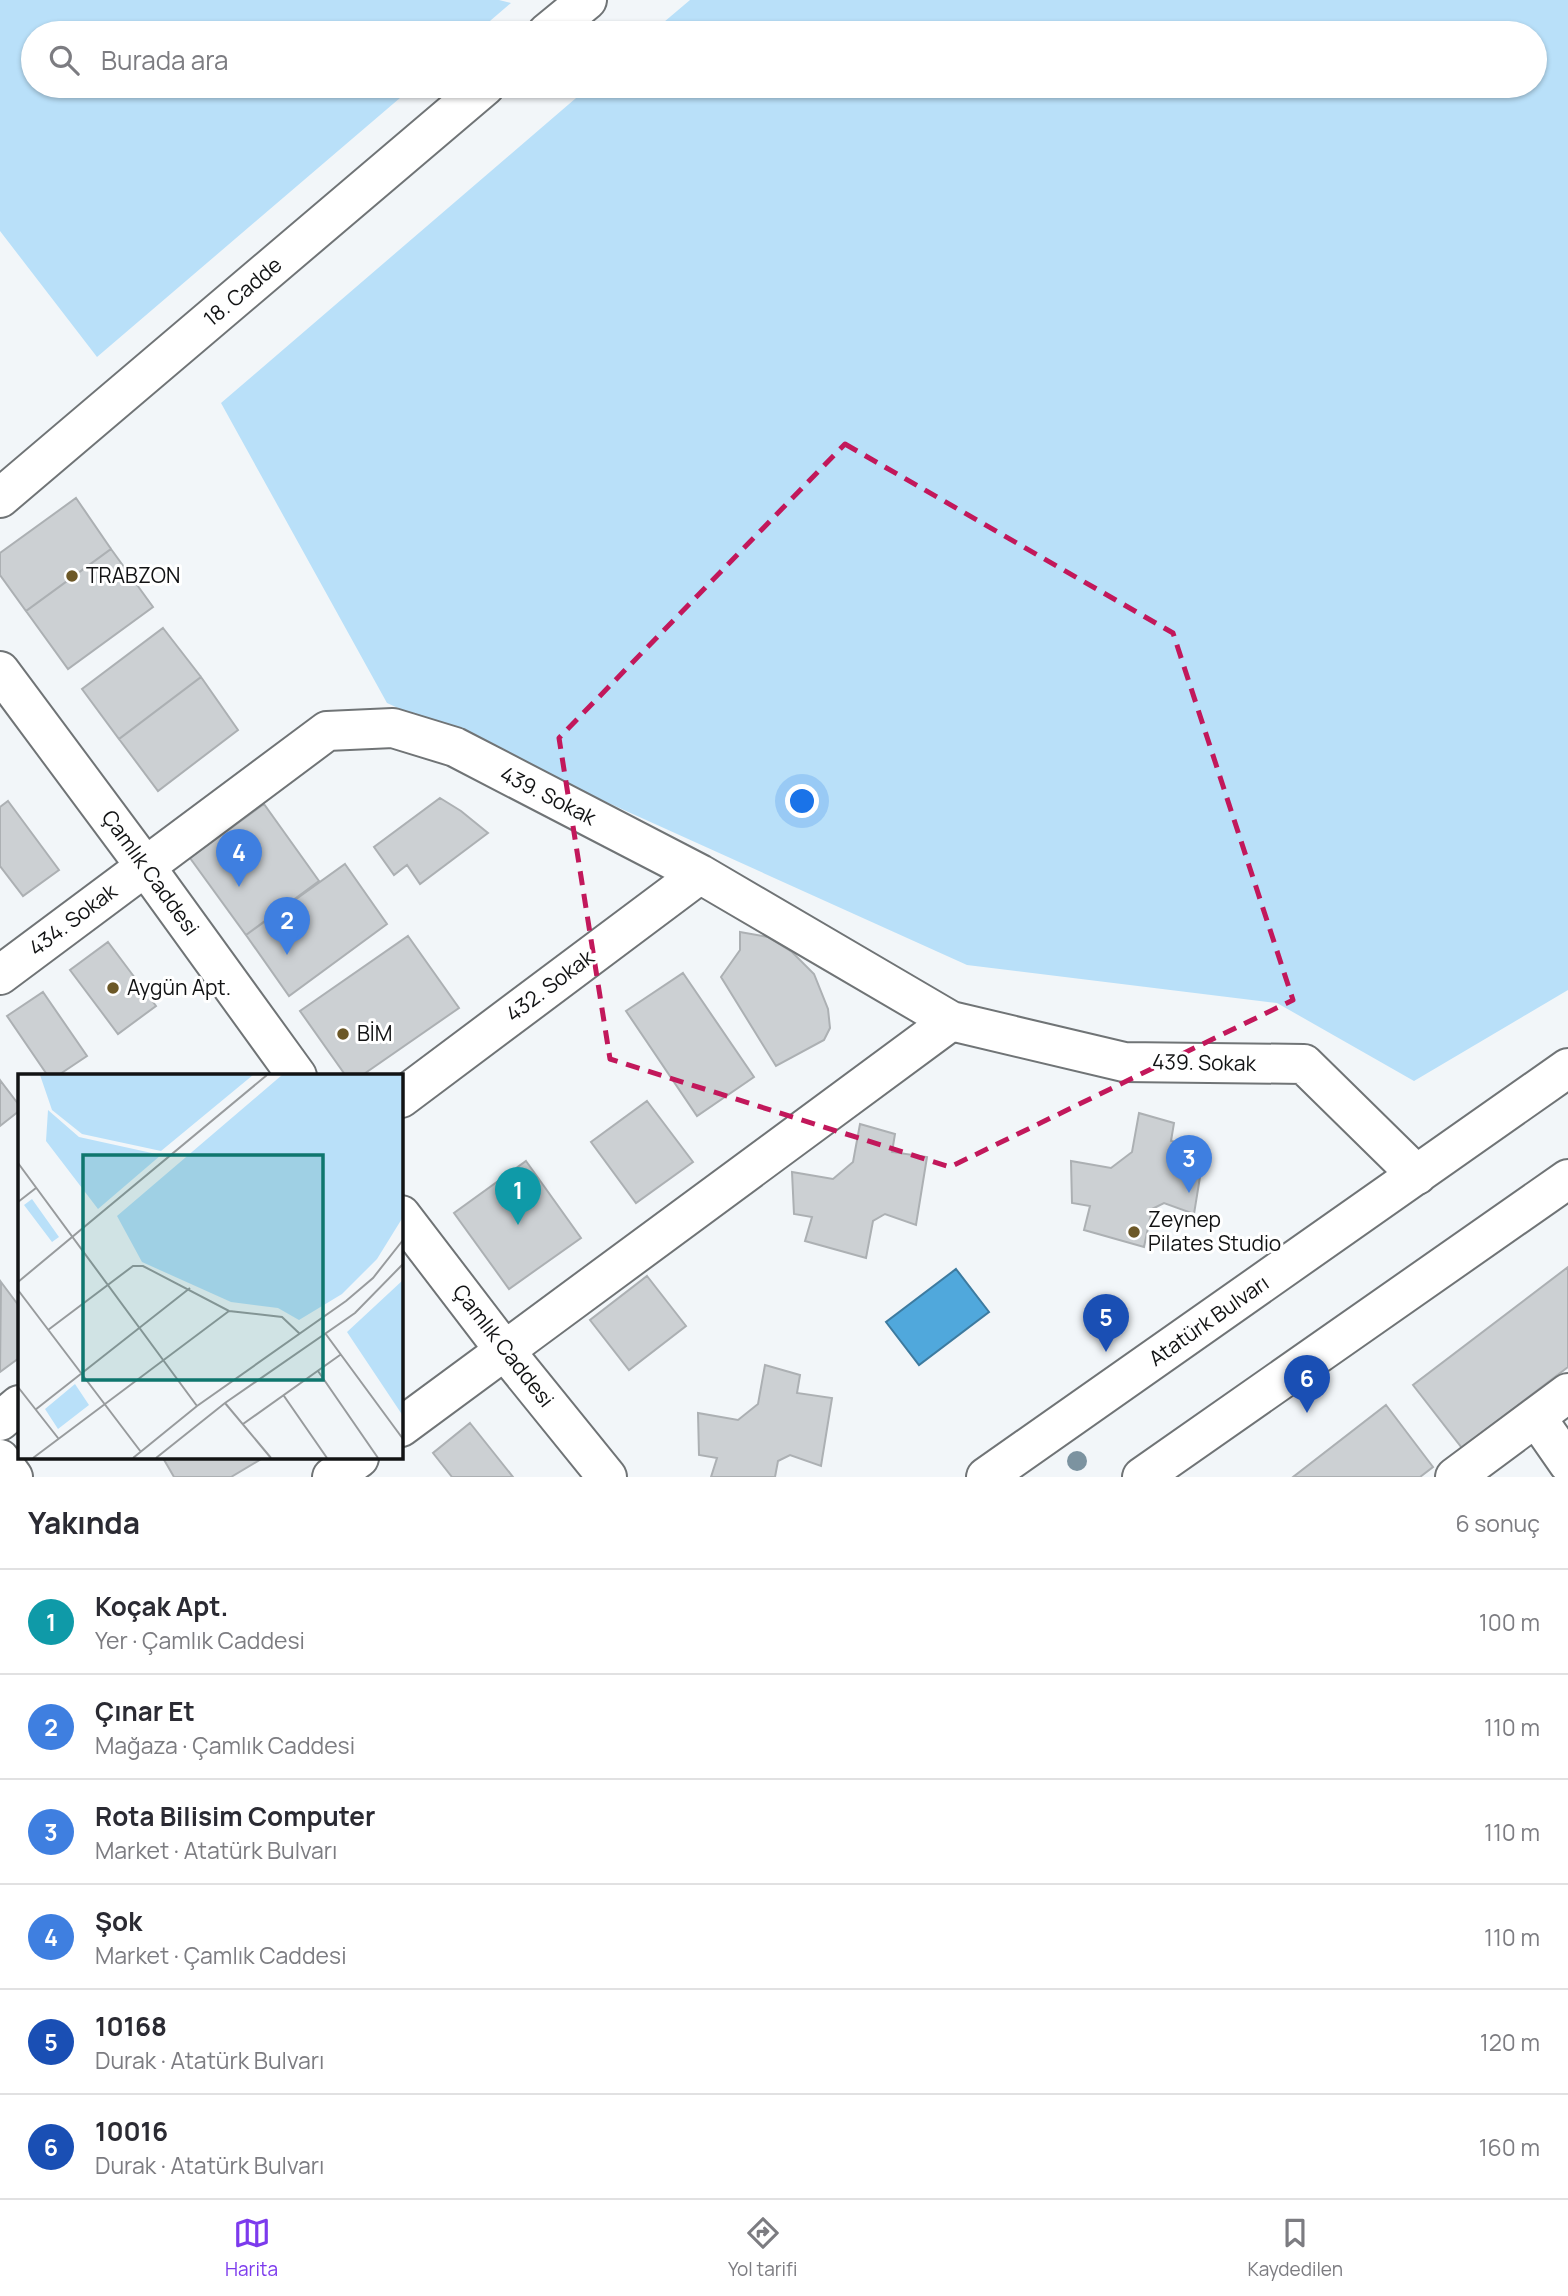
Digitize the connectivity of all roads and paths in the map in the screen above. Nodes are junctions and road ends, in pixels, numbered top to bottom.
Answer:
1 (587, 0) edge
2 (562, 21) edge
3 (471, 98) edge
4 (0, 498) edge
5 (0, 671) edge
6 (145, 866) junction
7 (700, 874) junction
8 (0, 975) edge
9 (951, 1021) junction
10 (1568, 1068) edge
11 (297, 1074) edge
12 (402, 1097) edge
13 (1417, 1175) junction
14 (1568, 1179) edge
15 (402, 1216) edge
16 (505, 1351) junction
17 (1568, 1393) edge
18 (18, 1406) edge
19 (1536, 1417) junction
20 (0, 1421) edge
21 (402, 1426) edge
22 (0, 1459) edge
23 (356, 1460) edge
24 (1568, 1462) edge
25 (13, 1477) edge
26 (332, 1477) edge
27 (607, 1477) edge
28 (986, 1477) edge
29 (1142, 1477) edge
30 (1455, 1477) edge

1 - 2 street
3 - 4 street, 18. Cadde
5 - 6 street, Çamlık Caddesi
6 - 7 street, 439. Sokak
6 - 8 street, 434. Sokak
6 - 11 street, Çamlık Caddesi
7 - 9 street, 439. Sokak
7 - 12 street, 432. Sokak
9 - 13 street, 439. Sokak
9 - 16 street
10 - 13 street, Atatürk Bulvarı
13 - 28 street, Atatürk Bulvarı
14 - 29 street
15 - 16 street, Çamlık Caddesi
16 - 21 street
16 - 27 street, Çamlık Caddesi
17 - 19 street
18 - 20 street
19 - 24 street
19 - 30 street
22 - 25 street
23 - 26 street

